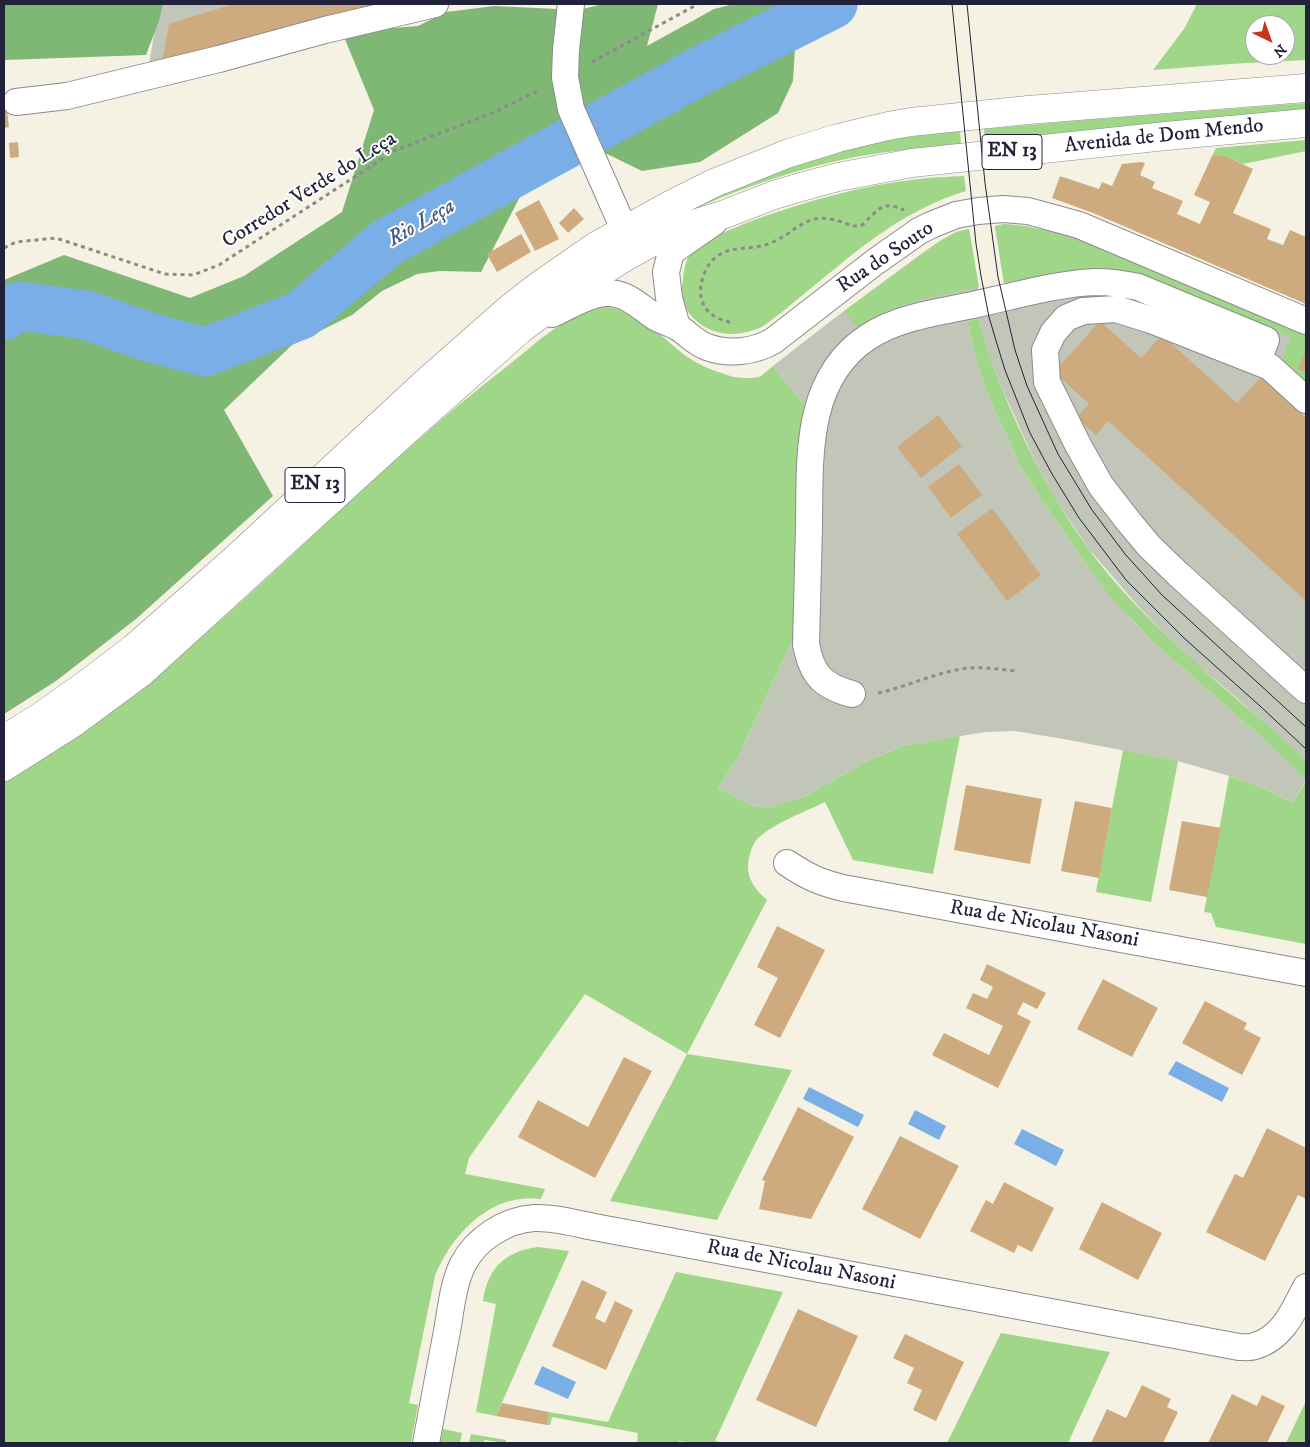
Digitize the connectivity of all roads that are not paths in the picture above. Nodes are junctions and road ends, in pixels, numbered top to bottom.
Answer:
1 (435, 4) edge
2 (571, 4) edge
3 (1306, 88) edge
4 (16, 102) dead end
5 (1306, 123) edge
6 (725, 214) junction
7 (624, 230) junction
8 (1306, 321) edge
9 (677, 327) junction
10 (522, 328) junction
11 (1257, 362) junction
12 (1306, 400) edge
13 (1306, 690) edge
14 (852, 694) road end
15 (4, 739) edge
16 (4, 767) edge
17 (788, 863) dead end
18 (1306, 973) edge
19 (1306, 1287) edge
20 (426, 1443) edge

1 - 4 street
2 - 7 street
3 - 7 main road, Avenida de Dom Mendo / EN 13
5 - 6 main road, Avenida de Dom Mendo / EN 13
6 - 9 street
6 - 10 main road, Avenida de Dom Mendo / EN 13
7 - 15 main road, EN 13
8 - 9 street, Rua do Souto
9 - 10 street, Rua do Souto
10 - 16 main road, EN 13
11 - 12 street
11 - 13 street
11 - 14 street
17 - 18 street, Rua de Nicolau Nasoni
19 - 20 street, Rua de Nicolau Nasoni

